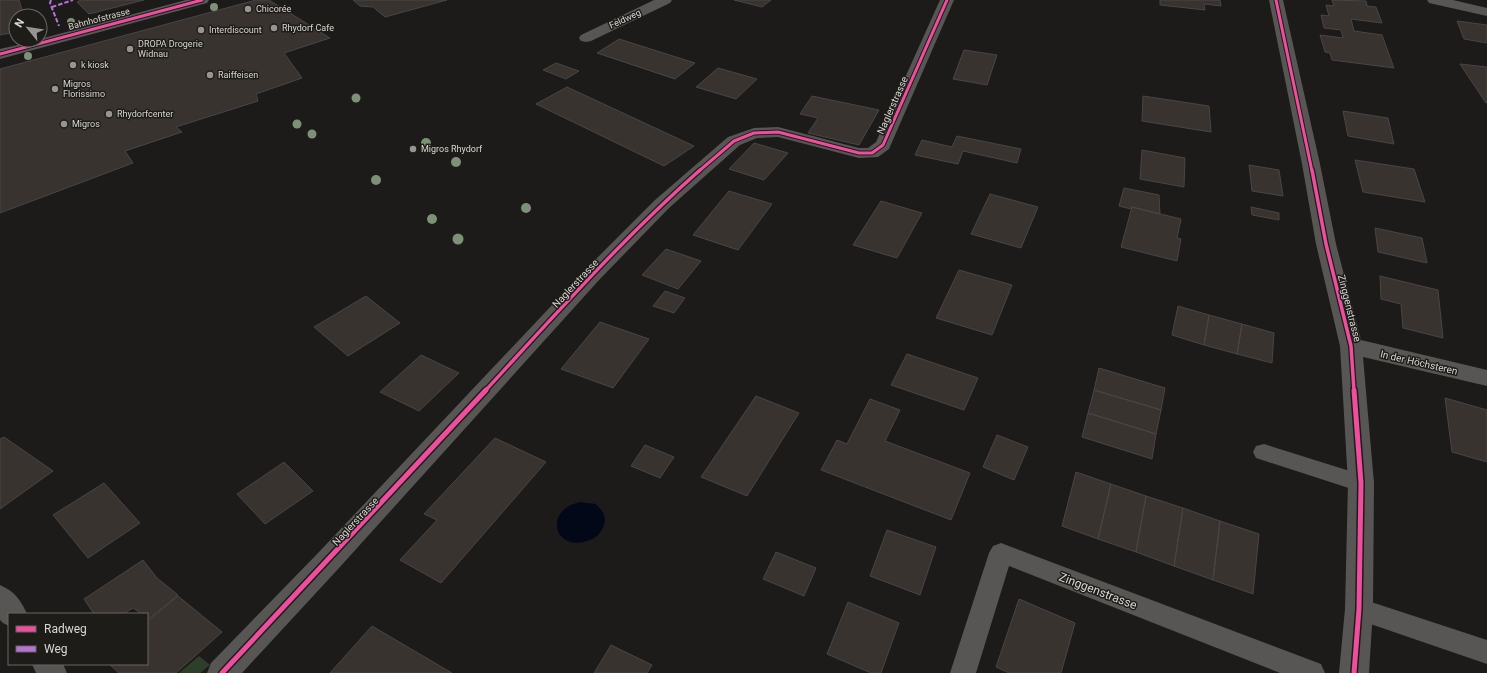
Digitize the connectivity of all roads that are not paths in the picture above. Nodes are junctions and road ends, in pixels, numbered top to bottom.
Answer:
1 (202, 0) edge
2 (665, 0) edge
3 (946, 0) edge
4 (1276, 0) edge
5 (1437, 0) edge
6 (1487, 12) edge
7 (586, 38) dead end
8 (0, 54) edge
9 (1351, 346) junction
10 (1487, 378) edge
11 (1264, 452) dead end
12 (1361, 483) junction
13 (0, 598) edge
14 (1359, 609) junction
15 (12, 613) edge
16 (1487, 652) edge
17 (222, 673) edge
18 (963, 673) edge
19 (1312, 673) edge
20 (1354, 673) edge

1 - 8 main road, Bahnhofstrasse
2 - 7 street, Feldweg
3 - 17 street, Naglerstrasse
4 - 9 street, Zinggenstrasse
5 - 6 street
9 - 10 street, In der Höchsteren
9 - 12 street, Zinggenstrasse
11 - 12 lane
12 - 14 street, Zinggenstrasse
13 - 15 street
14 - 16 lane
14 - 20 street, Zinggenstrasse
18 - 19 lane, Zinggenstrasse

